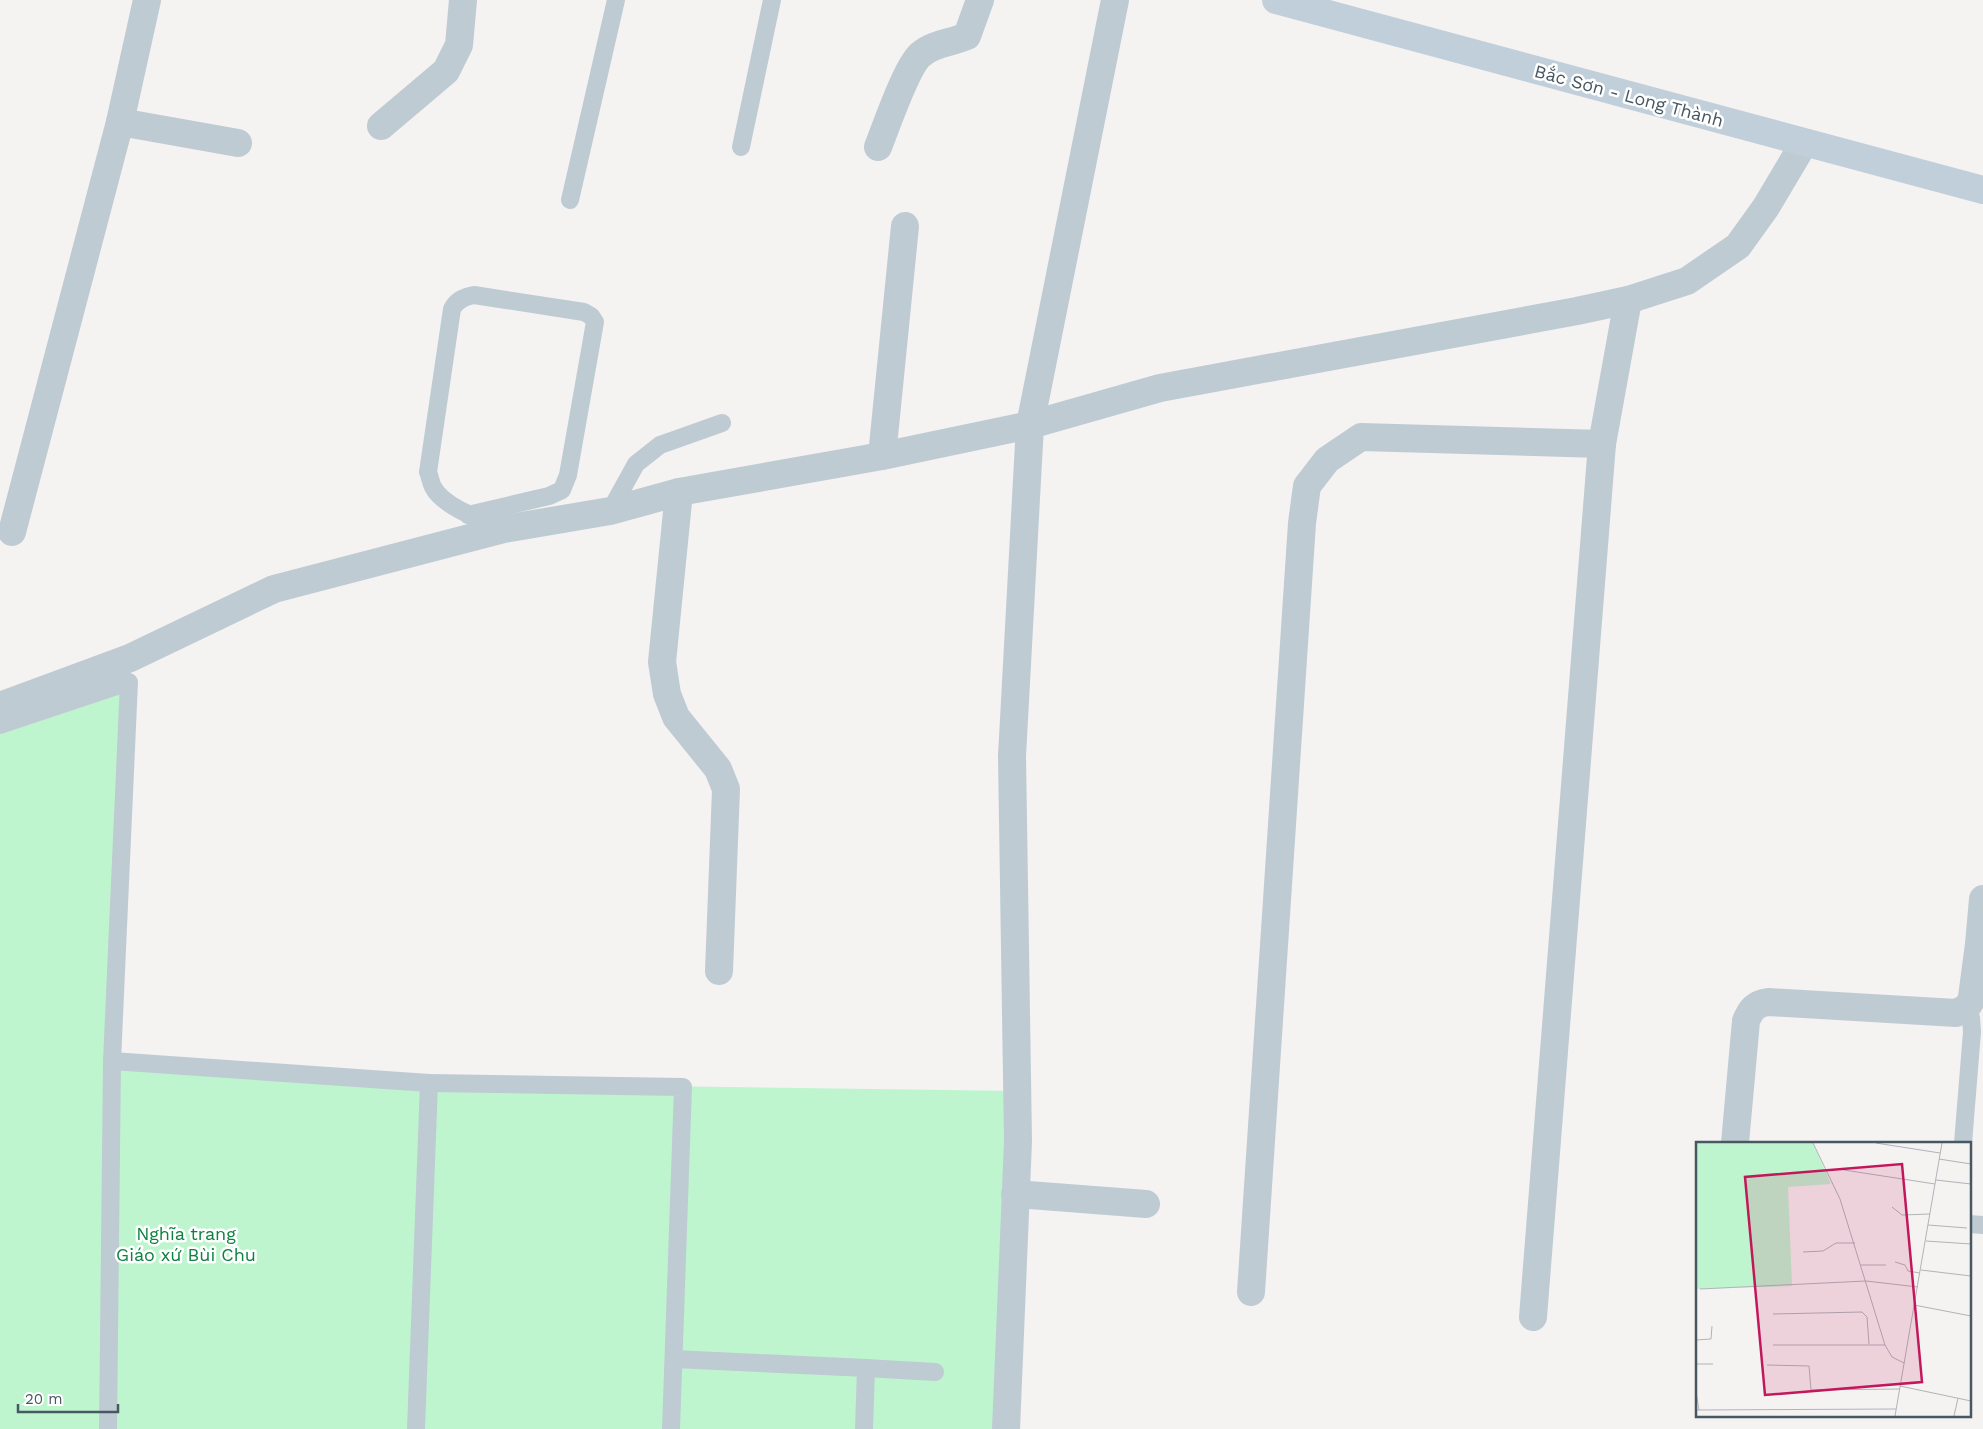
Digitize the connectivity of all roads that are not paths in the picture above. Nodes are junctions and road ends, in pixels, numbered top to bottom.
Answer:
1 (147, 0) edge
2 (463, 0) edge
3 (616, 0) edge
4 (772, 0) edge
5 (980, 0) edge
6 (1115, 0) edge
7 (1283, 1) edge
8 (120, 122) junction
9 (381, 126) dead end
10 (238, 143) dead end
11 (1804, 143) junction
12 (742, 147) dead end
13 (878, 147) dead end
14 (1983, 190) edge
15 (570, 200) dead end
16 (905, 226) dead end
17 (1628, 300) junction
18 (722, 423) dead end
19 (1030, 425) junction
20 (1602, 444) junction
21 (882, 456) junction
22 (679, 492) junction
23 (610, 511) junction
24 (468, 515) junction
25 (504, 529) junction
26 (12, 532) dead end
27 (0, 706) edge
28 (0, 725) edge
29 (1983, 899) edge
30 (719, 971) dead end
31 (1967, 1008) junction
32 (112, 1061) junction
33 (429, 1083) junction
34 (1735, 1142) edge
35 (1964, 1142) edge
36 (1015, 1194) junction
37 (1146, 1204) dead end
38 (1970, 1224) edge
39 (1983, 1225) edge
40 (1251, 1292) dead end
41 (1533, 1317) dead end
42 (674, 1359) junction
43 (866, 1368) junction
44 (934, 1372) dead end
45 (108, 1429) edge
46 (416, 1429) edge
47 (671, 1429) edge
48 (864, 1429) edge
49 (1006, 1429) edge

1 - 8 street
2 - 9 street
3 - 15 lane
4 - 12 lane
5 - 13 street
6 - 19 street
7 - 11 main road, Bắc Sơn - Long Thành
8 - 10 street
8 - 26 street
11 - 14 main road, Bắc Sơn - Long Thành
11 - 17 street
16 - 21 street
17 - 19 street
17 - 20 street
18 - 23 lane
19 - 21 street
19 - 36 street
20 - 40 street
20 - 41 street
21 - 22 street
22 - 23 street
22 - 30 street
23 - 25 street
24 - 24 lane
24 - 25 lane
25 - 27 street
28 - 32 lane
29 - 31 street
31 - 34 street
31 - 35 lane
32 - 33 lane
32 - 45 lane
33 - 42 lane
33 - 46 lane
36 - 37 street
36 - 49 street
38 - 39 lane
42 - 43 lane
42 - 47 lane
43 - 44 lane
43 - 48 lane

